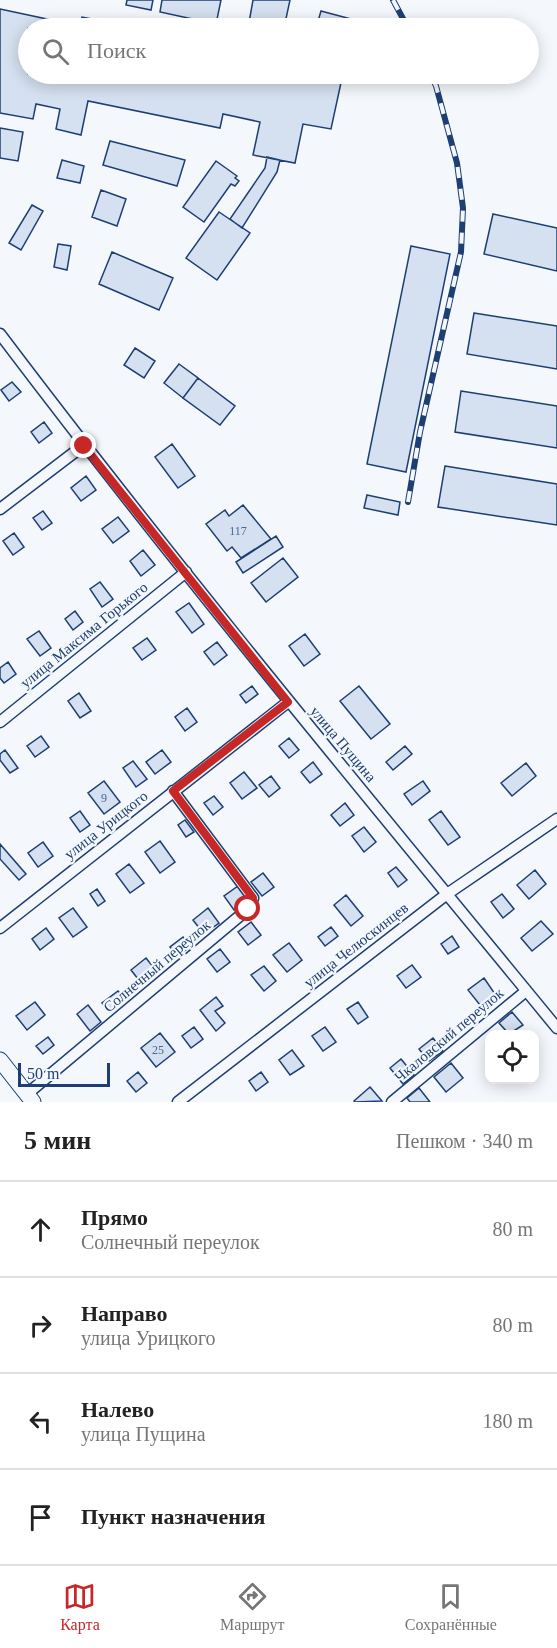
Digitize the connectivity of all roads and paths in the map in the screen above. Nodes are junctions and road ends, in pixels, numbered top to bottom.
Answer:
1 (0, 334) edge
2 (84, 446) junction
3 (0, 509) edge
4 (186, 572) junction
5 (288, 702) junction
6 (0, 722) edge
7 (173, 791) junction
8 (557, 819) edge
9 (447, 894) junction
10 (0, 928) edge
11 (526, 991) junction
12 (557, 1028) edge
13 (2, 1069) edge
14 (30, 1098) edge
15 (178, 1102) edge
16 (392, 1102) edge

1 - 2 street, улица Пущина
2 - 3 street
2 - 4 street, улица Пущина
4 - 5 street, улица Пущина
4 - 6 street, улица Максима Горького
5 - 7 street, улица Урицкого
5 - 9 street, улица Пущина
7 - 10 street, улица Урицкого
7 - 14 street, Солнечный переулок
8 - 9 street, улица Челюскинцев
9 - 11 street, улица Пущина
9 - 15 street, улица Челюскинцев
11 - 12 street, улица Пущина
11 - 16 street, Чкаловский переулок
13 - 14 main road

